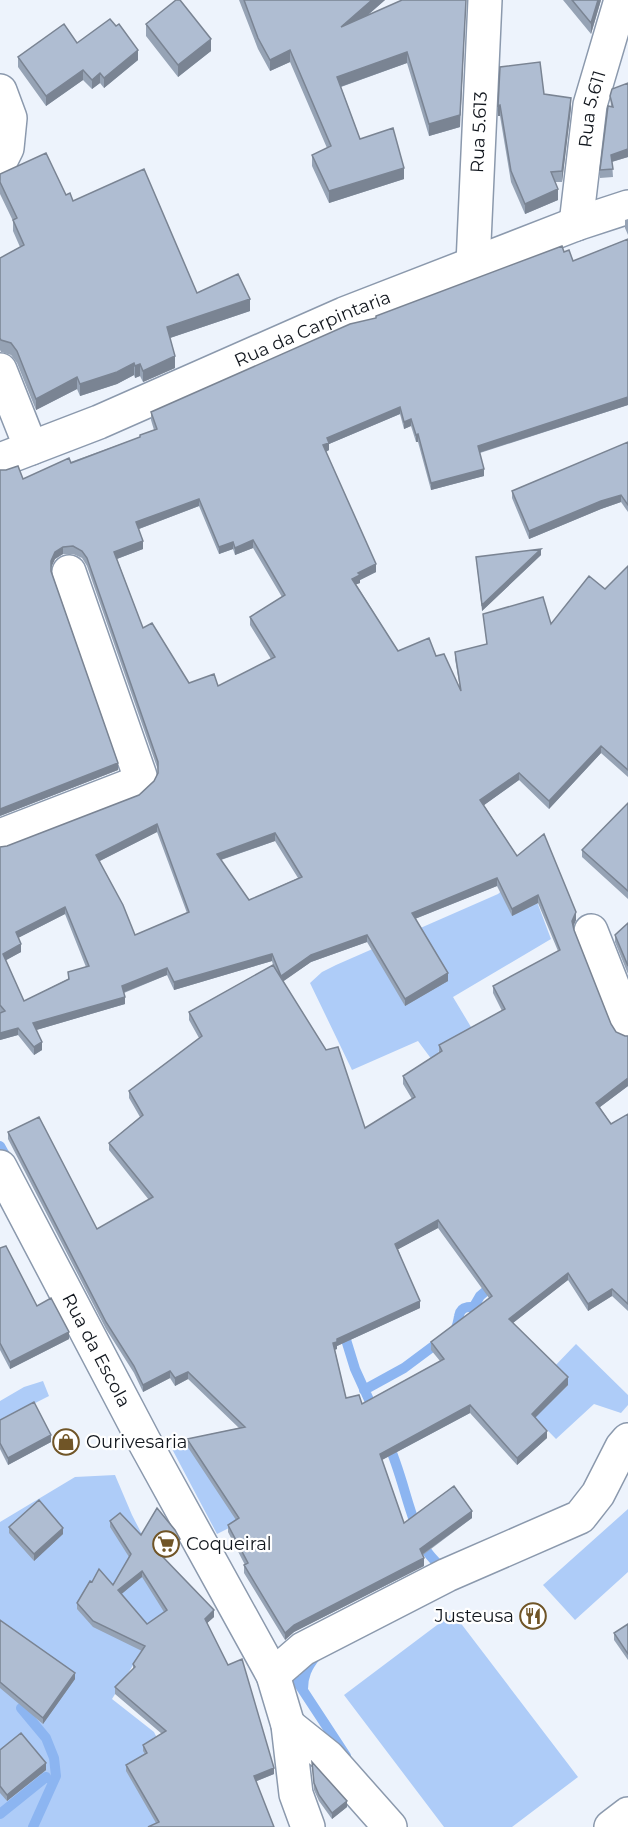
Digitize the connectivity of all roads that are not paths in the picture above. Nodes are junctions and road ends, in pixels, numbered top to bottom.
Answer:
1 (485, 0) edge
2 (621, 0) edge
3 (0, 91) edge
4 (0, 162) edge
5 (628, 207) edge
6 (576, 224) junction
7 (473, 264) junction
8 (0, 370) edge
9 (30, 448) junction
10 (0, 460) edge
11 (69, 572) dead end
12 (0, 836) edge
13 (591, 931) dead end
14 (628, 1025) edge
15 (0, 1167) edge
16 (628, 1440) edge
17 (273, 1675) junction
18 (288, 1725) junction
19 (628, 1814) edge
20 (308, 1827) edge
21 (390, 1827) edge
22 (611, 1827) edge

1 - 7 street, Rua 5.613
2 - 6 street, Rua 5.611
3 - 4 street
5 - 6 street, Rua da Carpintaria
6 - 7 street, Rua da Carpintaria
7 - 9 street, Rua da Carpintaria
8 - 9 street
9 - 10 street, Rua da Carpintaria
11 - 12 street
13 - 14 street
15 - 17 street, Rua da Escola
16 - 17 street
17 - 18 street, Rua da Escola
18 - 20 street, Rua da Escola
18 - 21 street
19 - 22 street

